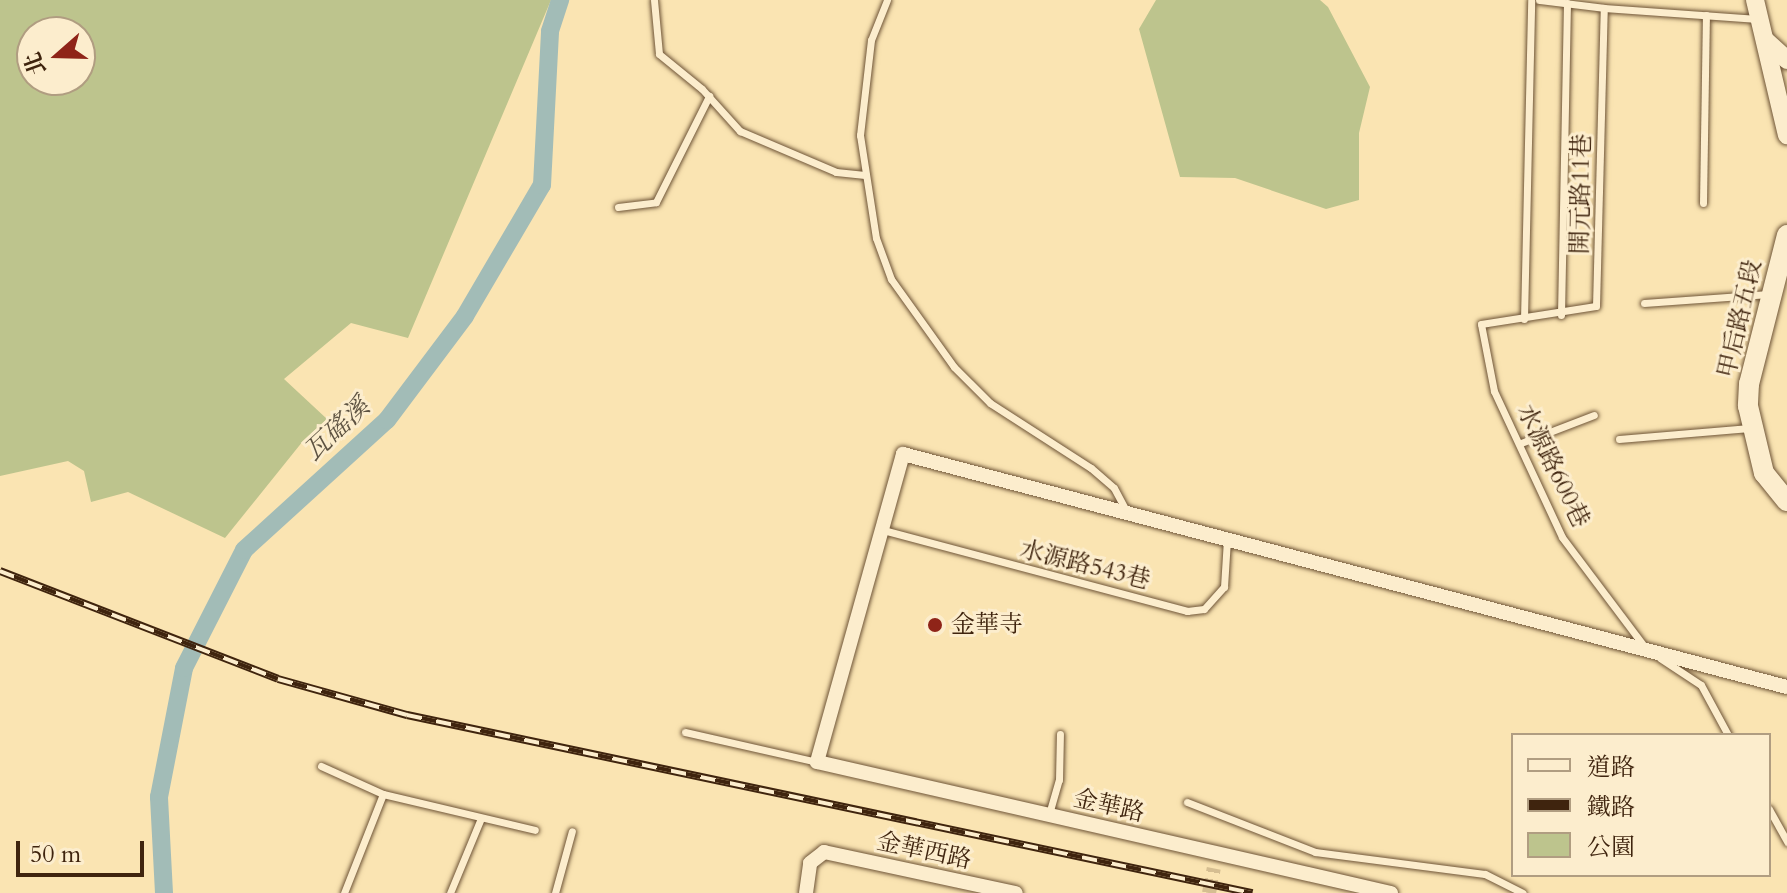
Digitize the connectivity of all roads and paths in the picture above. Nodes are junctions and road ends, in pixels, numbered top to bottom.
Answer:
1 (654, 0) edge
2 (887, 0) edge
3 (1531, 0) edge
4 (1539, 0) edge
5 (1755, 0) edge
6 (1567, 3) junction
7 (1604, 8) junction
8 (1706, 15) junction
9 (1760, 19) junction
10 (1765, 40) junction
11 (1787, 60) edge
12 (709, 96) junction
13 (1787, 135) edge
14 (865, 175) junction
15 (1703, 203) dead end
16 (618, 207) dead end
17 (1787, 235) edge
18 (1772, 294) junction
19 (1644, 303) dead end
20 (1561, 315) junction
21 (1524, 319) junction
22 (1481, 324) joint
23 (1594, 415) dead end
24 (1750, 428) junction
25 (1619, 439) dead end
26 (1521, 443) junction
27 (1787, 501) edge
28 (1125, 509) junction
29 (882, 529) junction
30 (1227, 539) junction
31 (1647, 650) junction
32 (1787, 687) edge
33 (685, 732) dead end
34 (1727, 733) edge
35 (1060, 734) dead end
36 (817, 762) junction
37 (321, 766) dead end
38 (383, 794) junction
39 (1187, 802) dead end
40 (1771, 813) edge
41 (1049, 815) junction
42 (481, 818) junction
43 (535, 830) dead end
44 (572, 831) dead end
45 (1787, 842) edge
46 (344, 893) edge
47 (450, 893) edge
48 (555, 893) edge
49 (806, 893) edge
50 (1016, 893) edge
51 (1391, 893) edge
52 (1523, 893) edge

1 - 12 lane
2 - 14 lane
3 - 21 lane
4 - 6 lane
5 - 9 street
6 - 7 lane
6 - 20 lane
7 - 8 lane
7 - 20 lane, 開元路11巷
8 - 9 lane
8 - 15 lane
9 - 10 street
10 - 11 street
10 - 13 street
12 - 14 lane
12 - 16 lane
14 - 28 lane
17 - 18 main road, 甲后路五段
18 - 19 lane
18 - 24 main road, 甲后路五段
20 - 21 lane, 開元路11巷
21 - 22 lane, 開元路11巷
22 - 26 lane, 水源路600巷
23 - 26 lane
24 - 25 lane
24 - 27 main road, 甲后路五段
26 - 31 lane, 水源路600巷
28 - 29 street
28 - 30 street
29 - 30 lane, 水源路543巷
29 - 36 street
30 - 31 street
31 - 32 street
31 - 34 lane
33 - 36 lane
35 - 41 lane
36 - 41 street, 金華路
37 - 38 lane
38 - 42 lane
38 - 46 lane
39 - 52 lane
40 - 45 lane
41 - 51 street, 金華路
42 - 43 lane
42 - 47 lane
44 - 48 lane
49 - 50 street, 金華西路

